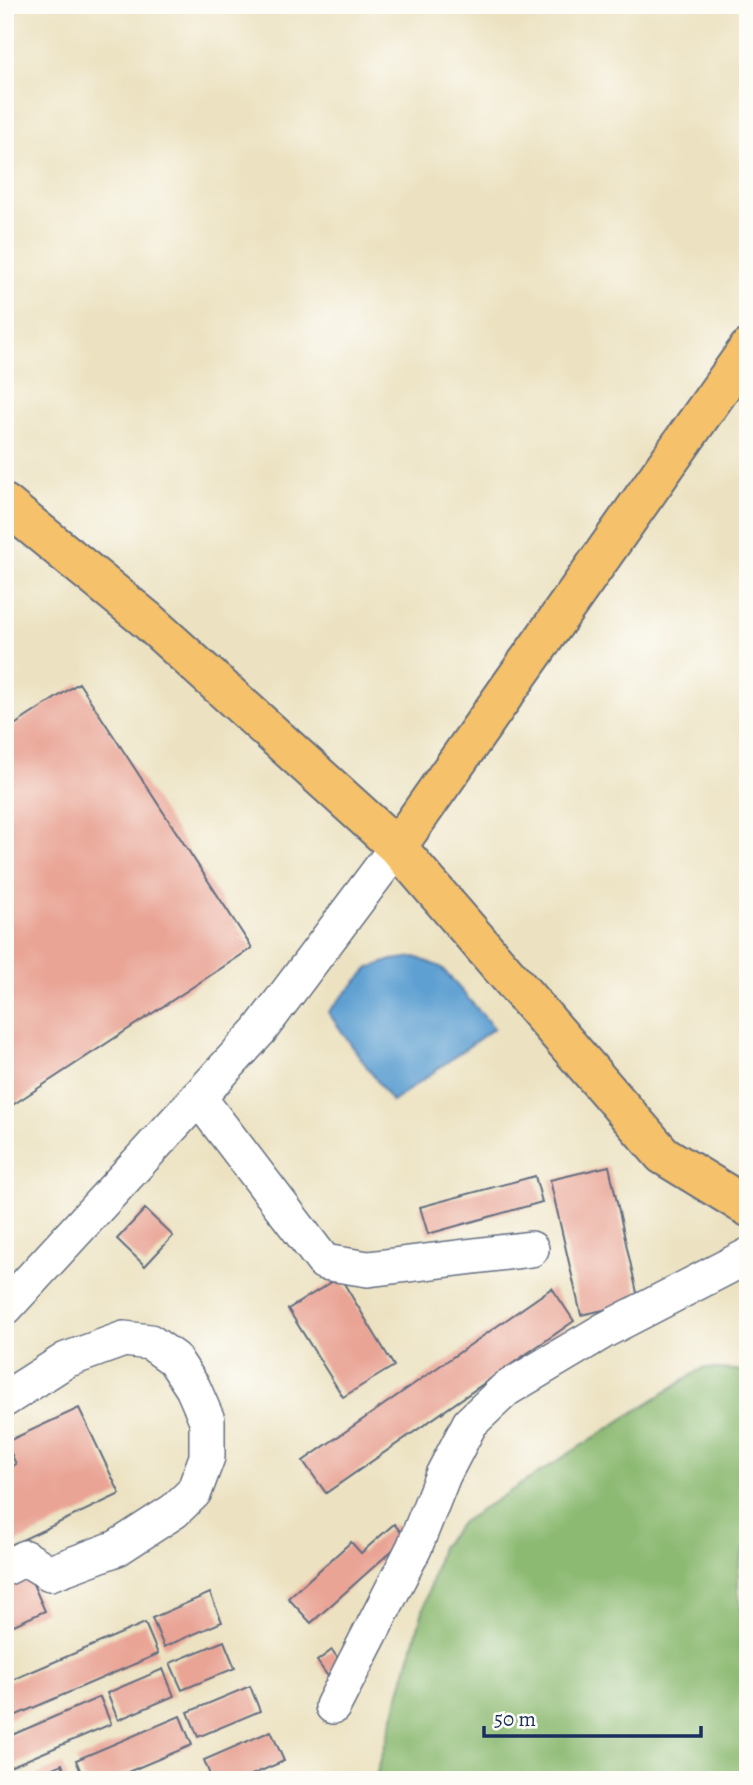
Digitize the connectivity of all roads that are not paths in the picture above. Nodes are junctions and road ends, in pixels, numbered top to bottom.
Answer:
1 (748, 349) edge
2 (5, 504) edge
3 (397, 846) junction
4 (198, 1097) junction
5 (748, 1207) edge
6 (531, 1249) dead end
7 (748, 1256) edge
8 (5, 1308) edge
9 (5, 1399) edge
10 (5, 1568) edge
11 (333, 1706) dead end

1 - 3 main road
2 - 3 main road
3 - 4 street
3 - 5 main road
4 - 6 street
4 - 8 street
7 - 11 street
9 - 10 street

